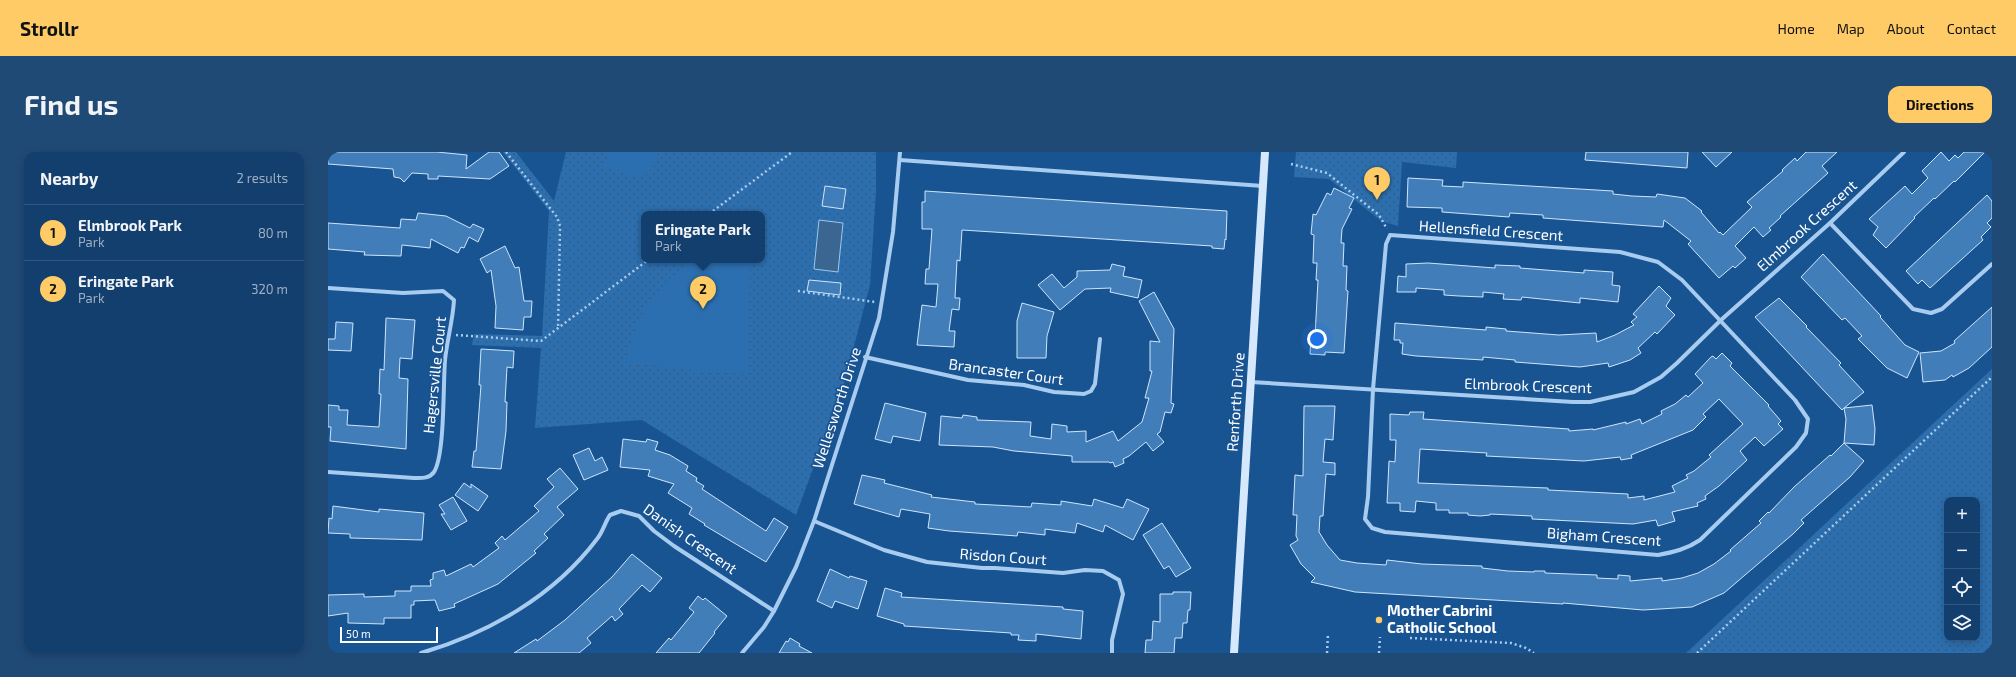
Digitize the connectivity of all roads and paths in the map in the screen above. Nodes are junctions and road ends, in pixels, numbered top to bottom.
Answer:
1 (506, 152) edge
2 (792, 152) edge
3 (900, 152) edge
4 (1265, 152) edge
5 (1904, 152) edge
6 (900, 160) junction
7 (1291, 164) dead end
8 (1263, 186) junction
9 (713, 211) edge
10 (1830, 223) junction
11 (1390, 235) junction
12 (644, 263) edge
13 (1992, 264) edge
14 (328, 288) edge
15 (798, 291) dead end
16 (882, 303) junction
17 (1721, 320) junction
18 (558, 329) junction
19 (450, 334) junction
20 (1100, 339) dead end
21 (865, 358) junction
22 (1992, 377) edge
23 (1251, 382) junction
24 (1373, 389) junction
25 (328, 472) edge
26 (814, 521) junction
27 (774, 611) junction
28 (1328, 634) dead end
29 (1380, 637) dead end
30 (1410, 638) dead end
31 (421, 653) edge
32 (742, 653) edge
33 (1112, 653) edge
34 (1234, 653) edge
35 (1327, 653) edge
36 (1379, 653) edge
37 (1534, 653) edge
38 (1697, 653) edge

1 - 18 path
2 - 9 path
3 - 6 street, Wellesworth Drive
4 - 8 main road, Renforth Drive
5 - 10 street, Elmbrook Crescent
6 - 8 street
6 - 16 street, Wellesworth Drive
7 - 11 path
8 - 23 main road, Renforth Drive
10 - 13 street
10 - 17 street, Elmbrook Crescent
11 - 17 street, Hellensfield Crescent
11 - 24 street
12 - 18 path
14 - 19 street, Hagersville Court
15 - 16 path
16 - 21 street, Wellesworth Drive
17 - 24 street, Elmbrook Crescent
17 - 24 street, Bigham Crescent
18 - 19 path
19 - 25 street, Hagersville Court
20 - 21 street, Brancaster Court
21 - 26 street, Wellesworth Drive
22 - 38 path
23 - 24 street, Elmbrook Crescent
23 - 34 main road, Renforth Drive
26 - 27 street, Wellesworth Drive
26 - 33 street, Risdon Court
27 - 31 street, Danish Crescent
27 - 32 street, Wellesworth Drive
28 - 35 path
29 - 36 path
30 - 37 path

